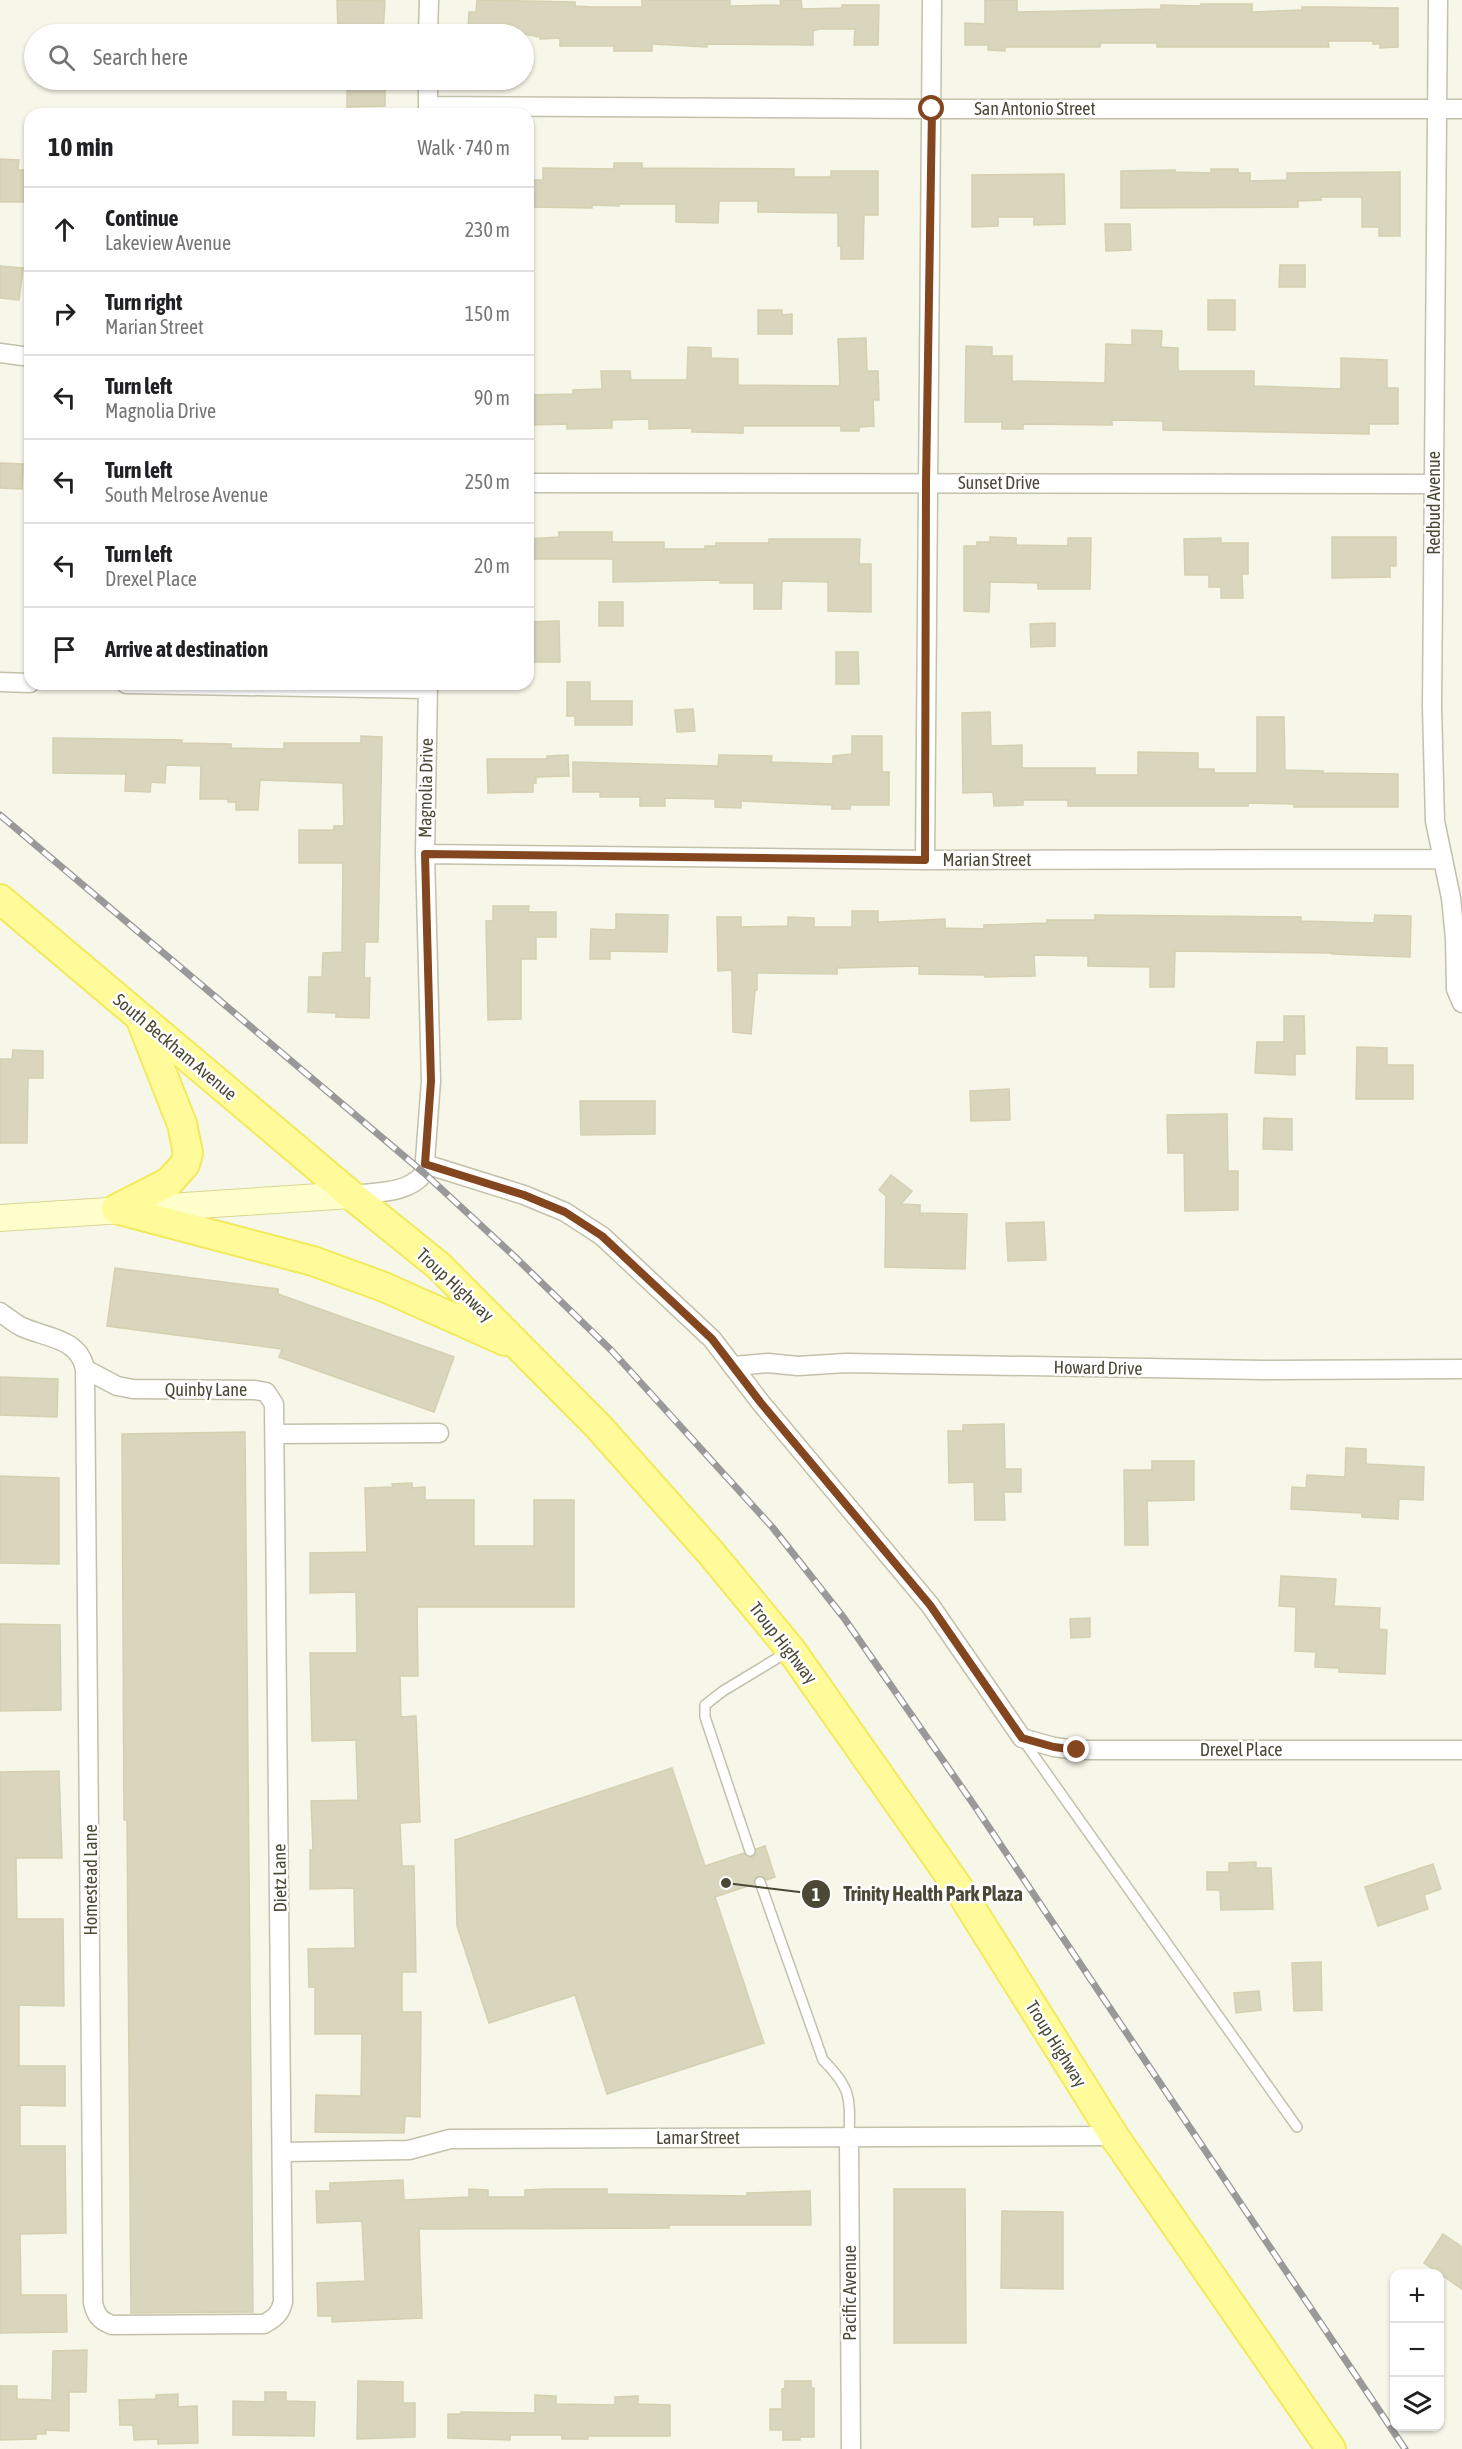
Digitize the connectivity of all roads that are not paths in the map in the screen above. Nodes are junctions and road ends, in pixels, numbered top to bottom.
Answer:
1 (429, 0) edge
2 (932, 0) edge
3 (1438, 0) edge
4 (428, 24) edge
5 (428, 90) edge
6 (428, 108) edge
7 (932, 109) junction
8 (1438, 109) junction
9 (1462, 109) edge
10 (534, 110) edge
11 (0, 353) edge
12 (24, 356) edge
13 (534, 483) edge
14 (926, 483) junction
15 (1434, 484) junction
16 (0, 682) edge
17 (24, 682) edge
18 (428, 690) edge
19 (425, 854) junction
20 (1441, 859) junction
21 (925, 860) junction
22 (0, 899) edge
23 (1462, 1003) edge
24 (140, 1018) junction
25 (425, 1164) junction
26 (351, 1195) junction
27 (116, 1209) junction
28 (0, 1218) edge
29 (0, 1312) edge
30 (519, 1347) junction
31 (734, 1366) junction
32 (85, 1369) junction
33 (1462, 1369) edge
34 (439, 1433) dead end
35 (275, 1434) junction
36 (791, 1650) junction
37 (1022, 1738) junction
38 (1462, 1750) edge
39 (750, 1851) dead end
40 (760, 1882) dead end
41 (1296, 2127) dead end
42 (1114, 2136) junction
43 (849, 2137) junction
44 (283, 2152) junction
45 (275, 2319) joint
46 (850, 2449) edge
47 (1331, 2449) edge

1 - 4 street
2 - 7 street
3 - 8 street, Redbud Avenue
5 - 6 street
7 - 8 street, San Antonio Street
7 - 10 street, San Antonio Street
7 - 14 street
8 - 9 street, San Antonio Street
8 - 15 street, Redbud Avenue
11 - 12 street
13 - 14 street, Sunset Drive
14 - 15 street, Sunset Drive
14 - 21 street
15 - 20 street, Redbud Avenue
16 - 17 street
18 - 19 street, Magnolia Drive
19 - 21 street, Marian Street
19 - 25 street, Magnolia Drive
20 - 21 street, Marian Street
20 - 23 street, Redbud Avenue
22 - 24 main road, South Beckham Avenue
24 - 26 main road, South Beckham Avenue
24 - 27 main road
25 - 26 street
25 - 31 street
26 - 27 main road
26 - 30 main road, Troup Highway
27 - 28 main road
27 - 30 main road
29 - 32 street
30 - 36 main road, Troup Highway
31 - 33 street, Howard Drive
31 - 37 street
32 - 35 street, Quinby Lane
32 - 45 street, Homestead Lane
34 - 35 street
35 - 44 street, Dietz Lane
36 - 39 lane
36 - 42 main road, Troup Highway
37 - 38 street, Drexel Place
37 - 41 lane
40 - 43 lane
42 - 43 street, Lamar Street
42 - 47 main road, Troup Highway
43 - 44 street, Lamar Street
43 - 46 street, Pacific Avenue
44 - 45 street, Dietz Lane

